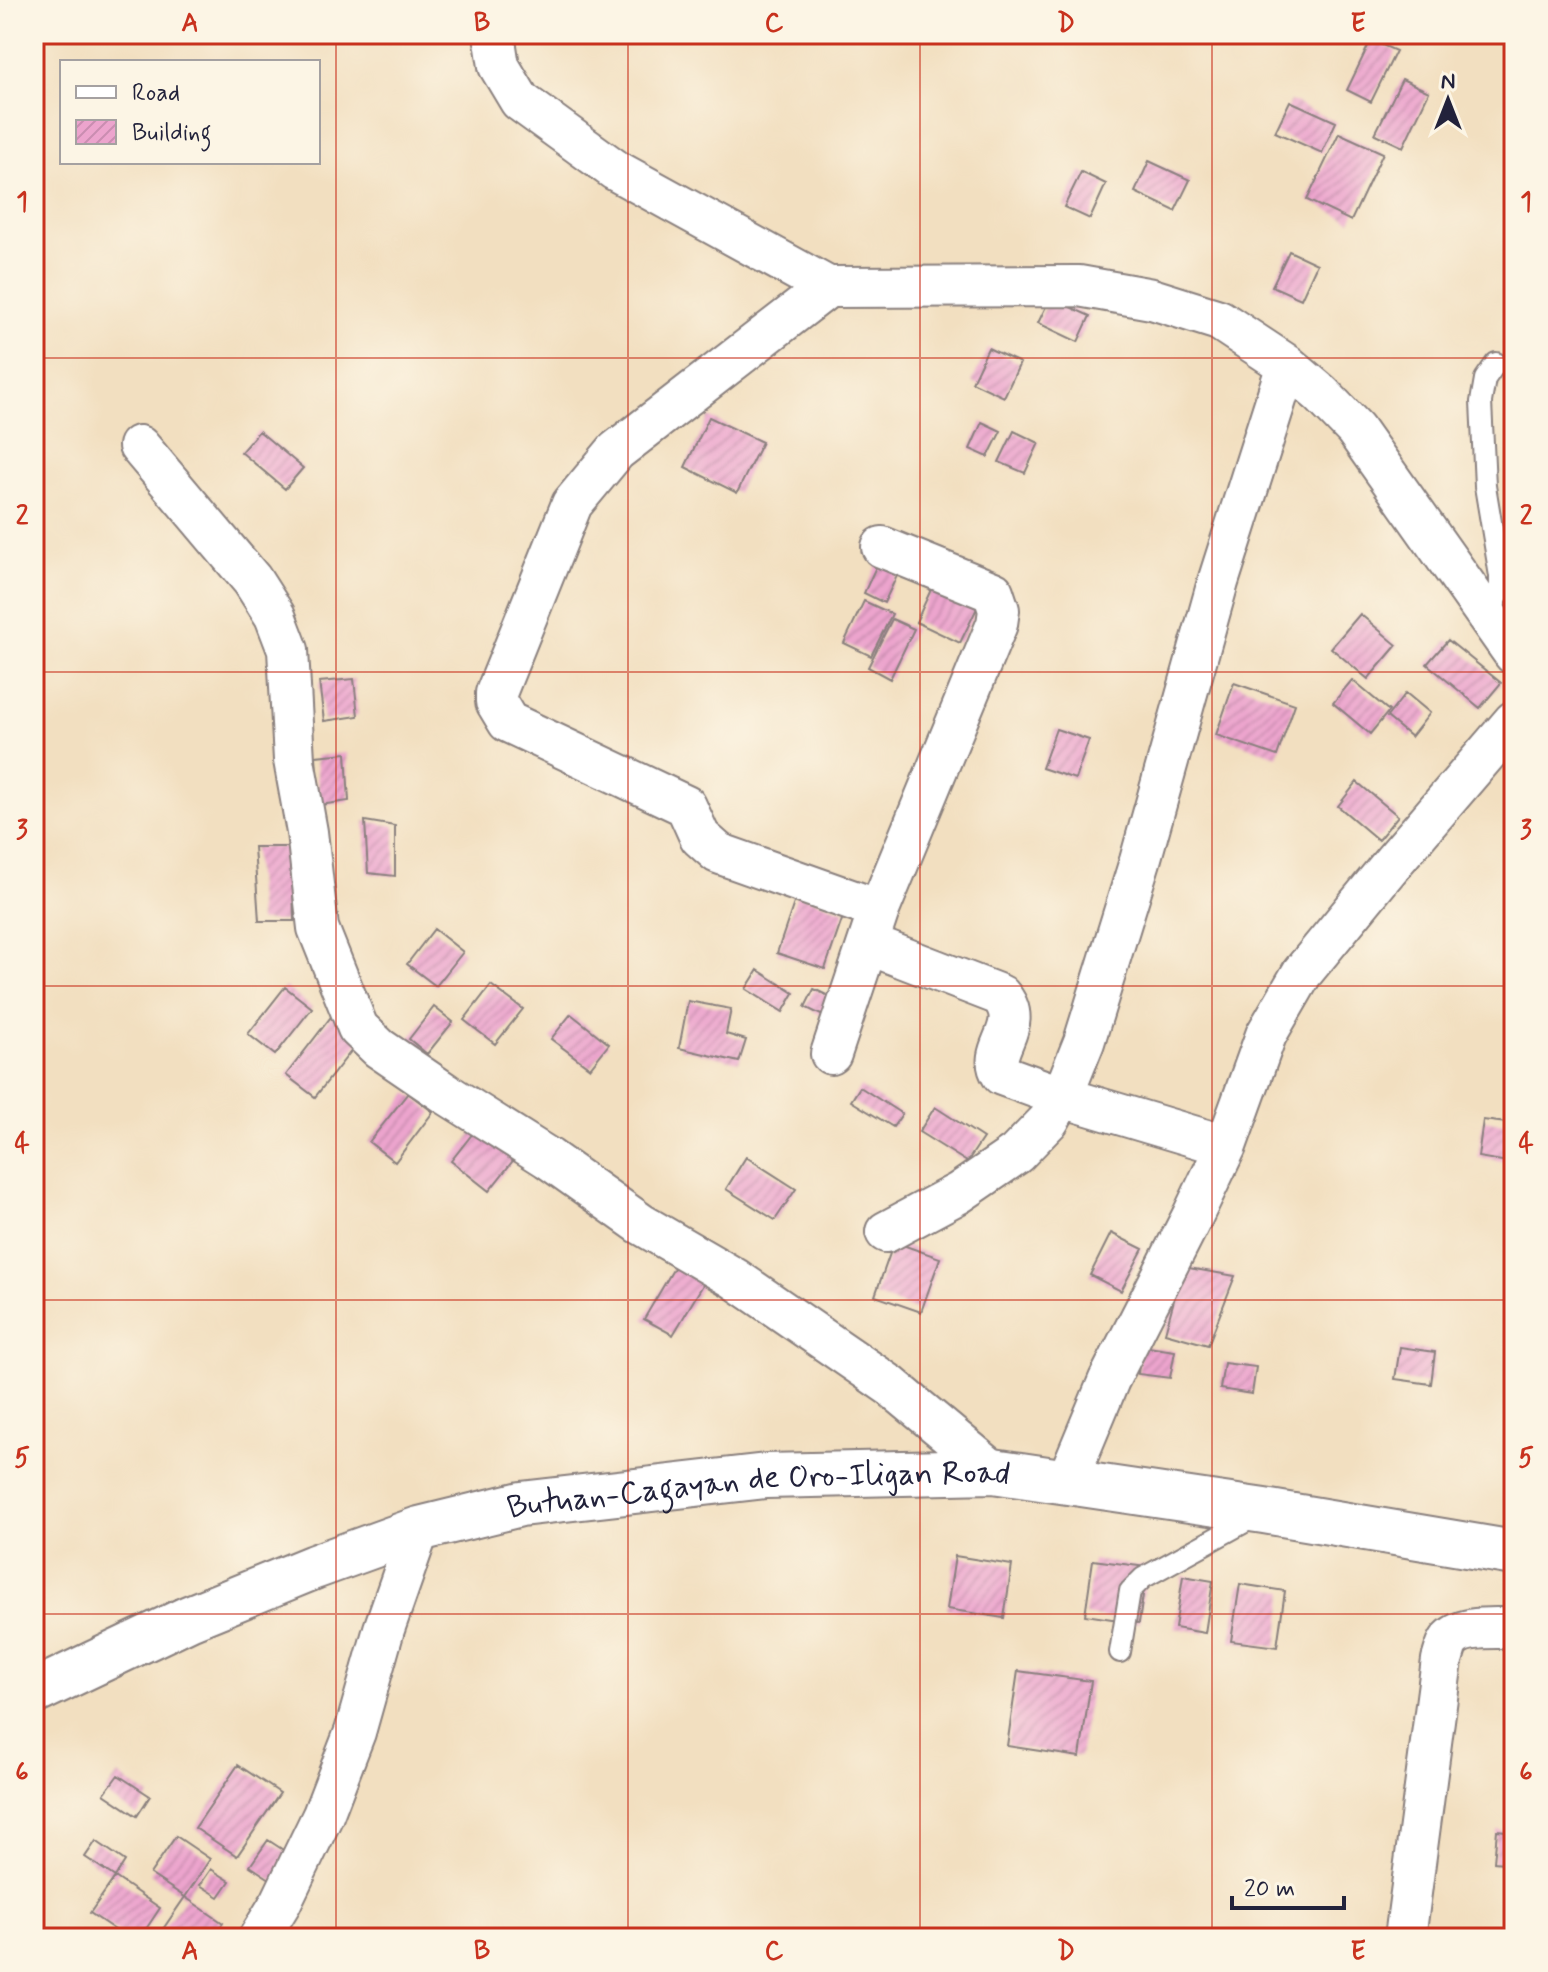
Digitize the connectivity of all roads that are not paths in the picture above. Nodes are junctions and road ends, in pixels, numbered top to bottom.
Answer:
1 (494, 34) edge
2 (828, 287) junction
3 (1496, 363) dead end
4 (1287, 365) junction
5 (139, 446) dead end
6 (882, 547) dead end
7 (1488, 618) junction
8 (1514, 654) edge
9 (1514, 721) edge
10 (874, 927) junction
11 (831, 1054) dead end
12 (1062, 1097) junction
13 (1226, 1146) junction
14 (886, 1232) dead end
15 (993, 1471) junction
16 (1067, 1481) junction
17 (1264, 1511) junction
18 (419, 1529) junction
19 (1514, 1553) edge
20 (1514, 1628) edge
21 (1120, 1652) dead end
22 (34, 1692) edge
23 (259, 1938) edge
24 (1405, 1938) edge

1 - 2 street
2 - 4 street
2 - 10 street
3 - 7 lane
4 - 7 street
4 - 12 street
5 - 15 street
6 - 10 street
7 - 8 street
9 - 13 street
10 - 11 street
10 - 12 street
12 - 13 street
12 - 14 street
13 - 16 street
15 - 16 highway, Butuan-Cagayan de Oro-Iligan Road
15 - 18 highway, Butuan-Cagayan de Oro-Iligan Road
16 - 17 highway, Butuan-Cagayan de Oro-Iligan Road
17 - 19 highway, Butuan-Cagayan de Oro-Iligan Road
17 - 21 lane
18 - 22 highway, Butuan-Cagayan de Oro-Iligan Road
18 - 23 street
20 - 24 street

